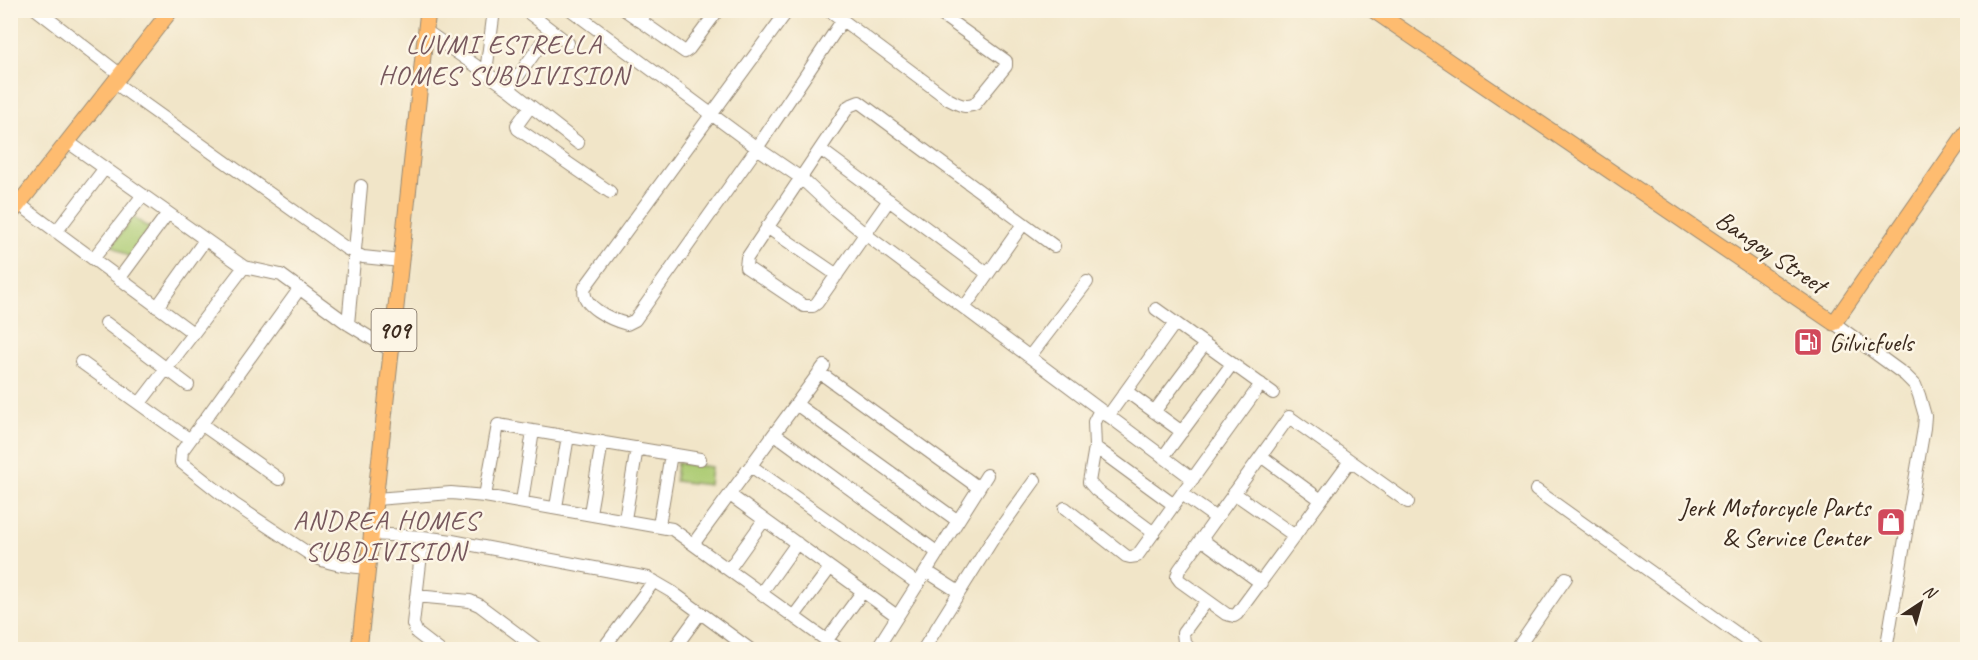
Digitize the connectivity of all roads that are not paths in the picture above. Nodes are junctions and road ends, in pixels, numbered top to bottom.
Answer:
1 (37, 10) edge
2 (171, 10) edge
3 (428, 10) edge
4 (494, 10) edge
5 (525, 10) edge
6 (571, 10) edge
7 (625, 10) edge
8 (648, 10) edge
9 (718, 10) edge
10 (788, 10) edge
11 (829, 10) edge
12 (935, 10) edge
13 (1373, 10) edge
14 (640, 21) junction
15 (842, 21) junction
16 (426, 31) junction
17 (550, 31) junction
18 (568, 43) dead end
19 (486, 72) junction
20 (118, 79) junction
21 (509, 89) junction
22 (530, 107) junction
23 (712, 114) junction
24 (1968, 130) edge
25 (68, 142) junction
26 (578, 142) dead end
27 (757, 148) junction
28 (820, 149) junction
29 (105, 168) junction
30 (801, 178) junction
31 (361, 186) dead end
32 (610, 192) dead end
33 (143, 195) junction
34 (889, 200) junction
35 (15, 210) edge
36 (168, 213) junction
37 (1023, 224) junction
38 (767, 227) junction
39 (56, 232) junction
40 (865, 234) junction
41 (205, 240) junction
42 (1054, 246) dead end
43 (354, 253) junction
44 (93, 259) junction
45 (401, 261) junction
46 (243, 267) junction
47 (988, 274) junction
48 (837, 275) junction
49 (119, 279) junction
50 (1087, 282) dead end
51 (300, 288) junction
52 (157, 307) junction
53 (964, 308) junction
54 (1156, 309) dead end
55 (1175, 323) junction
56 (1834, 323) junction
57 (106, 324) dead end
58 (348, 324) junction
59 (193, 333) junction
60 (1205, 344) junction
61 (392, 351) junction
62 (1030, 356) junction
63 (81, 362) dead end
64 (1232, 364) junction
65 (167, 368) junction
66 (1261, 384) junction
67 (188, 385) dead end
68 (1126, 391) junction
69 (1273, 393) dead end
70 (140, 403) junction
71 (796, 404) junction
72 (1154, 412) junction
73 (1104, 413) junction
74 (201, 424) junction
75 (533, 430) junction
76 (1182, 432) junction
77 (775, 434) junction
78 (568, 436) junction
79 (190, 440) junction
80 (602, 442) junction
81 (1095, 447) junction
82 (637, 448) junction
83 (671, 454) junction
84 (1261, 456) junction
85 (1163, 457) junction
86 (700, 459) dead end
87 (1350, 461) junction
88 (751, 466) junction
89 (987, 475) dead end
90 (279, 479) dead end
91 (1193, 479) junction
92 (1035, 480) dead end
93 (979, 488) junction
94 (1536, 490) dead end
95 (1234, 493) junction
96 (1182, 494) junction
97 (730, 495) junction
98 (485, 496) junction
99 (376, 499) junction
100 (1321, 500) junction
101 (522, 501) junction
102 (1408, 502) dead end
103 (1174, 505) junction
104 (556, 507) junction
105 (1065, 508) dead end
106 (590, 513) junction
107 (1216, 518) junction
108 (625, 519) junction
109 (764, 520) junction
110 (958, 521) junction
111 (659, 525) junction
112 (1154, 533) junction
113 (372, 534) junction
114 (1295, 536) junction
115 (423, 537) junction
116 (1201, 539) junction
117 (694, 543) junction
118 (797, 543) junction
119 (938, 553) junction
120 (368, 568) junction
121 (729, 568) junction
122 (830, 568) junction
123 (928, 568) junction
124 (1566, 578) dead end
125 (654, 581) junction
126 (1261, 583) junction
127 (918, 584) junction
128 (961, 589) junction
129 (863, 591) junction
130 (762, 592) junction
131 (416, 596) junction
132 (1206, 602) junction
133 (700, 613) junction
134 (794, 616) junction
135 (897, 616) junction
136 (827, 640) junction
137 (747, 648) edge
138 (359, 650) edge
139 (439, 650) edge
140 (539, 650) edge
141 (603, 650) edge
142 (674, 650) edge
143 (840, 650) edge
144 (876, 650) edge
145 (924, 650) edge
146 (1191, 650) edge
147 (1516, 650) edge
148 (1760, 650) edge
149 (1886, 650) edge

1 - 20 street
2 - 20 main road
3 - 16 main road, 909
4 - 19 street
5 - 17 street
6 - 23 street
7 - 14 street
8 - 14 street
9 - 14 street
10 - 23 street
11 - 15 street
12 - 15 street
13 - 56 main road, Bangoy Street
15 - 27 street
16 - 19 street
16 - 45 main road, 909
17 - 18 street
17 - 21 street
19 - 21 street
20 - 25 main road
20 - 43 street
21 - 22 street
22 - 26 street
22 - 32 street
23 - 27 street
23 - 27 street
24 - 56 main road
25 - 29 street
25 - 35 main road
27 - 30 street
28 - 30 street
28 - 34 street
28 - 37 street
29 - 33 street
29 - 39 street
30 - 38 street
30 - 40 street
31 - 43 street
33 - 36 street
33 - 44 street
34 - 40 street
34 - 47 street
35 - 39 street
36 - 41 street
36 - 49 street
37 - 42 street
37 - 47 street
38 - 48 street
38 - 48 street
39 - 44 street
40 - 48 street
40 - 53 street
41 - 46 street
41 - 52 street
43 - 45 street
43 - 58 street
44 - 49 street
45 - 61 main road, 909
46 - 51 street
46 - 59 street
47 - 53 street
49 - 52 street
50 - 62 street
51 - 58 street
51 - 74 street
52 - 59 street
53 - 62 street
54 - 55 street
55 - 60 street
55 - 68 street
56 - 149 street, Bangoy Street
57 - 65 street
58 - 61 street
59 - 65 street
60 - 64 street
60 - 72 street
61 - 99 main road, 909
62 - 73 street
63 - 70 street
64 - 66 street
64 - 76 street
65 - 67 street
65 - 70 street
66 - 69 street
66 - 91 street
68 - 72 street
68 - 73 street
70 - 79 street
71 - 77 street
71 - 93 street
71 - 110 street
72 - 76 street
73 - 81 street
73 - 85 street
74 - 79 street
74 - 90 street
75 - 78 street
75 - 98 street
75 - 101 street
76 - 85 street
77 - 88 street
77 - 119 street
78 - 80 street
78 - 104 street
79 - 120 street
80 - 82 street
80 - 106 street
81 - 103 street
81 - 112 street
82 - 83 street
82 - 108 street
83 - 86 street
83 - 111 street
84 - 87 street
84 - 95 street
84 - 100 street
85 - 91 street
87 - 100 street
87 - 102 street
88 - 97 street
88 - 127 street
89 - 93 street
91 - 96 street
92 - 128 street
93 - 110 street
94 - 148 street
95 - 107 street
95 - 114 street
96 - 103 street
96 - 107 street
97 - 109 street
97 - 117 street
98 - 99 street
98 - 101 street
99 - 113 main road, 909
100 - 114 street
101 - 104 street
103 - 112 street
104 - 106 street
105 - 112 street
106 - 108 street
107 - 116 street
108 - 111 street
109 - 118 street
109 - 121 street
110 - 119 street
111 - 117 street
113 - 115 street
113 - 120 main road, 909
114 - 126 street
115 - 125 street
115 - 131 street
116 - 126 street
116 - 132 street
117 - 121 street
118 - 122 street
118 - 130 street
119 - 123 street
120 - 138 main road, 909
121 - 130 street
122 - 129 street
122 - 134 street
123 - 127 street
123 - 128 street
124 - 147 street
125 - 133 street
125 - 141 street
126 - 132 street
127 - 135 street
128 - 145 street
129 - 135 street
129 - 136 street
130 - 134 street
131 - 139 street
131 - 140 street
132 - 146 street
133 - 137 street
133 - 142 street
134 - 136 street
135 - 144 street
136 - 143 street

